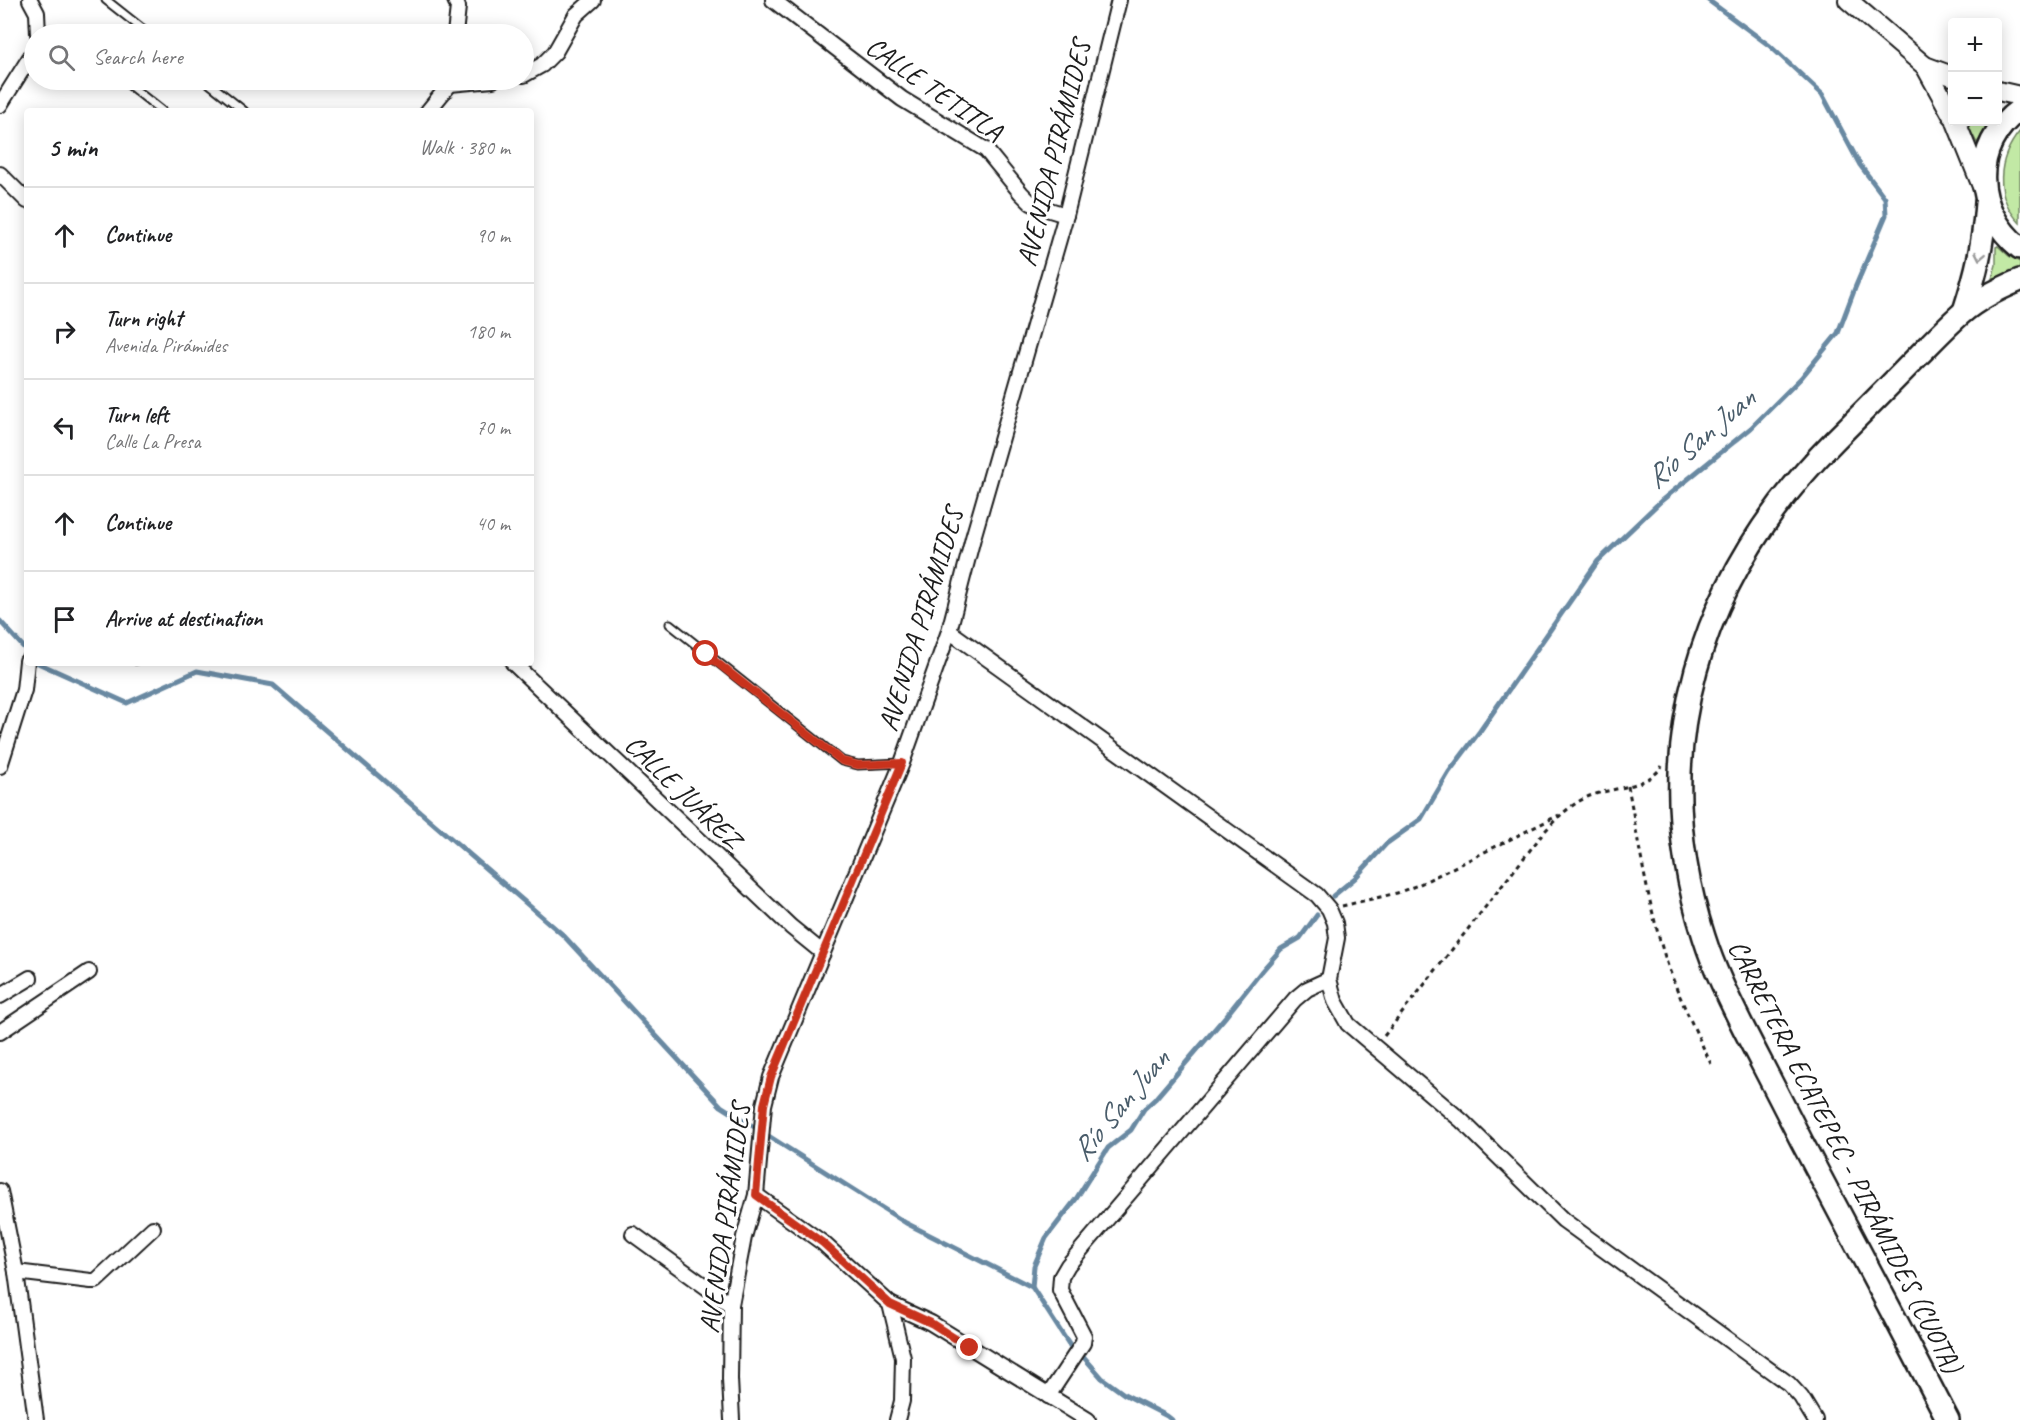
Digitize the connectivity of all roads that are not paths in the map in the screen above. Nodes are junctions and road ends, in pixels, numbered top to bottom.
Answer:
1 (30, 0) edge
2 (106, 0) edge
3 (455, 0) edge
4 (592, 0) edge
5 (774, 0) edge
6 (1119, 0) edge
7 (1848, 0) edge
8 (38, 24) edge
9 (136, 24) edge
10 (456, 24) edge
11 (1925, 66) junction
12 (24, 67) edge
13 (534, 69) edge
14 (1948, 74) edge
15 (136, 90) edge
16 (218, 90) edge
17 (445, 90) edge
18 (2002, 92) edge
19 (2020, 96) edge
20 (0, 105) edge
21 (1948, 106) edge
22 (158, 108) edge
23 (240, 108) edge
24 (430, 108) edge
25 (2020, 109) edge
26 (1958, 126) edge
27 (0, 174) edge
28 (1985, 196) junction
29 (24, 198) edge
30 (1066, 215) junction
31 (2020, 248) edge
32 (2020, 280) edge
33 (1964, 311) junction
34 (670, 624) dead end
35 (948, 631) junction
36 (26, 666) edge
37 (516, 666) edge
38 (902, 763) junction
39 (0, 766) edge
40 (823, 953) junction
41 (89, 972) dead end
42 (30, 978) dead end
43 (1329, 979) junction
44 (0, 996) edge
45 (0, 1032) edge
46 (0, 1191) edge
47 (756, 1195) junction
48 (153, 1228) dead end
49 (633, 1234) dead end
50 (16, 1272) junction
51 (890, 1304) junction
52 (731, 1305) junction
53 (1048, 1396) junction
54 (1945, 1415) edge
55 (36, 1420) edge
56 (732, 1420) edge
57 (898, 1420) edge
58 (1088, 1420) edge
59 (1815, 1420) edge

1 - 8 street
2 - 9 lane
3 - 10 street
4 - 13 street
5 - 30 street, CALLE TETITLA
6 - 30 street, AVENIDA PIRÁMIDES
7 - 11 main road
11 - 14 main road
11 - 21 main road
12 - 20 street
15 - 22 lane
16 - 23 lane
17 - 24 street
18 - 19 main road
25 - 28 highway, CARRETERA ECATEPEC - PIRÁMIDES (CUOTA)
26 - 28 main road
27 - 29 street
28 - 31 highway
28 -> 33 highway, CARRETERA ECATEPEC - PIRÁMIDES (CUOTA)
30 - 35 street, AVENIDA PIRÁMIDES
32 - 33 highway, CARRETERA ECATEPEC - PIRÁMIDES (CUOTA)
33 - 54 highway, CARRETERA ECATEPEC - PIRÁMIDES (CUOTA)
34 - 38 lane
35 - 38 street, AVENIDA PIRÁMIDES
35 - 43 street
36 - 39 street
37 - 40 street, CALLE JUÁREZ
38 - 40 street, AVENIDA PIRÁMIDES
40 - 47 street, AVENIDA PIRÁMIDES
41 - 45 street
42 - 44 street
43 - 53 street
43 - 59 street
46 - 50 street
47 - 51 street
47 - 52 street, AVENIDA PIRÁMIDES
48 - 50 street
49 - 52 street
50 - 55 street
51 - 53 street
51 - 57 street
52 - 56 street, AVENIDA PIRÁMIDES
53 - 58 street

